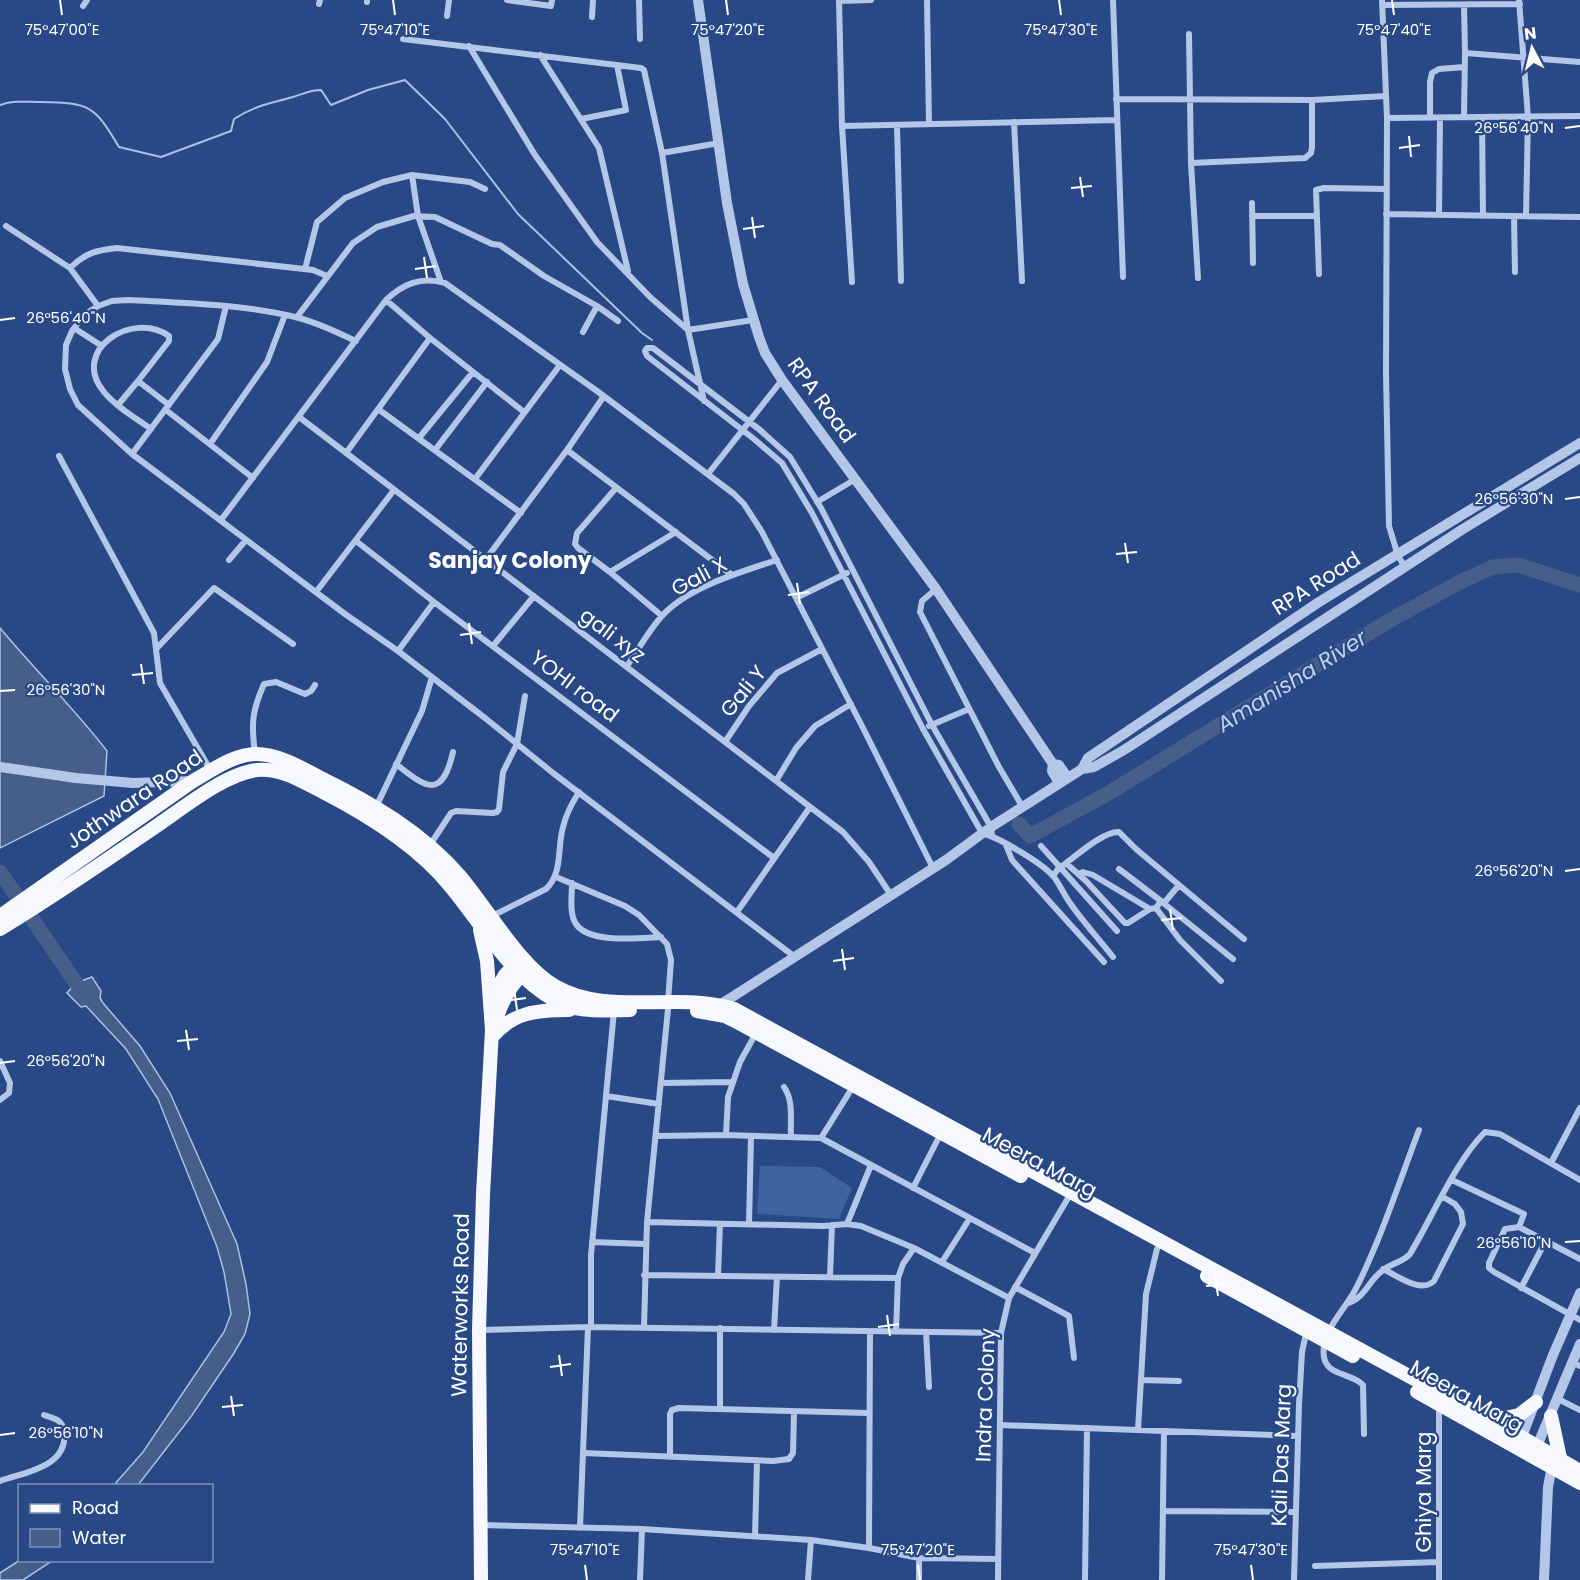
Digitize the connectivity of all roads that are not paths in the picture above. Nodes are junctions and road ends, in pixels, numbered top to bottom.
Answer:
1 (449, 0) edge
2 (507, 0) edge
3 (552, 0) edge
4 (593, 0) edge
5 (639, 0) edge
6 (698, 0) edge
7 (839, 0) edge
8 (871, 0) edge
9 (927, 0) edge
10 (1113, 0) edge
11 (1382, 2) edge
12 (1520, 2) edge
13 (1464, 4) junction
14 (447, 16) dead end
15 (592, 17) dead end
16 (1189, 34) dead end
17 (403, 39) dead end
18 (640, 39) dead end
19 (469, 46) junction
20 (1465, 53) junction
21 (540, 55) junction
22 (1524, 58) junction
23 (1580, 62) edge
24 (616, 65) junction
25 (1465, 67) junction
26 (1386, 96) junction
27 (1190, 98) junction
28 (1116, 99) junction
29 (1312, 100) junction
30 (1580, 116) edge
31 (1464, 117) junction
32 (1482, 117) junction
33 (1528, 117) junction
34 (1387, 118) junction
35 (1430, 118) junction
36 (1440, 118) junction
37 (581, 119) junction
38 (1117, 120) junction
39 (1014, 122) junction
40 (929, 124) junction
41 (897, 125) junction
42 (842, 126) junction
43 (718, 143) junction
44 (662, 153) junction
45 (1191, 163) junction
46 (412, 175) junction
47 (485, 189) dead end
48 (1386, 189) junction
49 (1251, 203) dead end
50 (1386, 214) junction
51 (1439, 215) junction
52 (418, 216) junction
53 (1252, 216) junction
54 (1316, 216) junction
55 (1483, 216) junction
56 (1514, 216) junction
57 (1526, 216) junction
58 (1580, 218) edge
59 (6, 226) dead end
60 (1253, 263) dead end
61 (70, 268) junction
62 (305, 270) junction
63 (1515, 272) dead end
64 (628, 273) junction
65 (1319, 274) dead end
66 (327, 276) junction
67 (1123, 277) dead end
68 (1198, 278) dead end
69 (901, 281) dead end
70 (1022, 281) dead end
71 (441, 282) junction
72 (852, 282) dead end
73 (386, 300) junction
74 (98, 306) junction
75 (226, 306) junction
76 (597, 306) junction
77 (285, 315) junction
78 (297, 317) junction
79 (753, 320) junction
80 (618, 321) dead end
81 (74, 328) junction
82 (688, 330) junction
83 (583, 332) dead end
84 (430, 338) junction
85 (356, 340) junction
86 (102, 346) junction
87 (560, 364) junction
88 (473, 372) junction
89 (782, 380) junction
90 (138, 381) junction
91 (487, 382) junction
92 (702, 387) junction
93 (604, 396) junction
94 (704, 401) junction
95 (118, 405) junction
96 (167, 408) junction
97 (378, 409) junction
98 (524, 412) junction
99 (298, 417) junction
100 (747, 422) junction
101 (152, 429) junction
102 (741, 430) junction
103 (419, 438) junction
104 (1580, 443) edge
105 (210, 444) junction
106 (435, 450) junction
107 (567, 450) junction
108 (346, 453) junction
109 (132, 454) junction
110 (59, 456) dead end
111 (1580, 458) edge
112 (797, 468) junction
113 (708, 474) junction
114 (789, 474) junction
115 (253, 478) junction
116 (475, 478) junction
117 (854, 480) junction
118 (616, 488) junction
119 (394, 490) junction
120 (817, 502) junction
121 (520, 513) junction
122 (221, 520) junction
123 (676, 532) junction
124 (246, 540) junction
125 (356, 541) junction
126 (1398, 556) junction
127 (229, 560) dead end
128 (486, 560) junction
129 (777, 560) junction
130 (1405, 567) junction
131 (852, 569) junction
132 (610, 572) junction
133 (844, 574) junction
134 (732, 575) junction
135 (936, 589) junction
136 (316, 592) junction
137 (534, 596) junction
138 (796, 598) junction
139 (434, 602) junction
140 (662, 616) junction
141 (293, 644) dead end
142 (493, 646) junction
143 (156, 648) junction
144 (822, 649) junction
145 (398, 651) junction
146 (627, 666) junction
147 (432, 677) junction
148 (315, 685) dead end
149 (525, 696) dead end
150 (851, 704) junction
151 (969, 709) junction
152 (932, 725) junction
153 (923, 729) junction
154 (724, 742) junction
155 (517, 744) junction
156 (453, 752) dead end
157 (255, 754) junction
158 (396, 764) junction
159 (0, 767) edge
160 (1082, 769) junction
161 (211, 771) junction
162 (1063, 780) junction
163 (193, 781) junction
164 (776, 782) junction
165 (579, 792) junction
166 (1022, 806) junction
167 (376, 807) junction
168 (810, 807) junction
169 (988, 832) junction
170 (1006, 844) junction
171 (429, 846) junction
172 (1041, 846) dead end
173 (774, 858) junction
174 (1067, 864) junction
175 (933, 868) junction
176 (1060, 868) junction
177 (1119, 869) dead end
178 (1078, 874) junction
179 (1053, 876) junction
180 (556, 877) junction
181 (572, 883) junction
182 (1179, 885) junction
183 (891, 895) junction
184 (1162, 902) junction
185 (1153, 908) junction
186 (736, 912) junction
187 (491, 916) junction
188 (4, 920) edge
189 (479, 925) junction
190 (1117, 931) dead end
191 (661, 937) junction
192 (1244, 939) dead end
193 (795, 957) junction
194 (1113, 957) dead end
195 (1233, 958) dead end
196 (1104, 962) dead end
197 (522, 967) junction
198 (1221, 981) dead end
199 (490, 1002) junction
200 (668, 1005) junction
201 (720, 1005) junction
202 (583, 1010) junction
203 (614, 1010) junction
204 (707, 1012) junction
205 (756, 1032) junction
206 (492, 1034) junction
207 (0, 1061) edge
208 (732, 1082) junction
209 (661, 1083) junction
210 (854, 1085) junction
211 (784, 1087) dead end
212 (606, 1096) junction
213 (0, 1100) edge
214 (659, 1104) junction
215 (1580, 1108) edge
216 (1419, 1130) dead end
217 (942, 1133) junction
218 (726, 1135) junction
219 (656, 1136) junction
220 (751, 1136) junction
221 (791, 1137) junction
222 (821, 1138) junction
223 (1551, 1163) junction
224 (871, 1165) junction
225 (1580, 1169) edge
226 (1578, 1179) edge
227 (1452, 1180) junction
228 (914, 1188) junction
229 (1069, 1196) junction
230 (1443, 1197) junction
231 (970, 1218) junction
232 (647, 1222) junction
233 (720, 1224) junction
234 (748, 1224) junction
235 (847, 1224) junction
236 (832, 1225) junction
237 (1519, 1227) junction
238 (592, 1242) junction
239 (1545, 1242) junction
240 (646, 1244) junction
241 (914, 1248) junction
242 (1157, 1249) junction
243 (1035, 1253) junction
244 (1580, 1259) edge
245 (942, 1262) junction
246 (1383, 1269) junction
247 (644, 1275) junction
248 (718, 1276) junction
249 (777, 1277) junction
250 (831, 1277) junction
251 (898, 1278) junction
252 (1015, 1287) junction
253 (1521, 1288) junction
254 (1580, 1293) edge
255 (1009, 1298) junction
256 (1348, 1303) junction
257 (1575, 1317) edge
258 (589, 1327) junction
259 (1308, 1327) junction
260 (644, 1328) junction
261 (720, 1328) junction
262 (479, 1330) junction
263 (774, 1330) junction
264 (870, 1332) junction
265 (896, 1332) junction
266 (926, 1332) junction
267 (1001, 1333) junction
268 (1326, 1336) junction
269 (1580, 1344) edge
270 (1074, 1358) dead end
271 (1576, 1364) edge
272 (1141, 1380) junction
273 (1179, 1381) dead end
274 (929, 1388) dead end
275 (1558, 1399) junction
276 (1536, 1402) junction
277 (1440, 1404) junction
278 (720, 1408) junction
279 (1580, 1410) edge
280 (794, 1412) junction
281 (868, 1413) junction
282 (44, 1416) dead end
283 (1551, 1416) junction
284 (1491, 1421) junction
285 (1000, 1425) junction
286 (1087, 1428) junction
287 (1138, 1430) junction
288 (1164, 1431) junction
289 (1364, 1434) dead end
290 (1297, 1436) junction
291 (1520, 1443) junction
292 (1535, 1451) junction
293 (583, 1453) junction
294 (670, 1457) junction
295 (757, 1460) junction
296 (1555, 1460) junction
297 (1580, 1471) edge
298 (0, 1480) edge
299 (1580, 1483) edge
300 (1163, 1511) junction
301 (1295, 1512) junction
302 (481, 1526) junction
303 (580, 1528) junction
304 (642, 1529) junction
305 (755, 1537) junction
306 (811, 1540) junction
307 (869, 1548) junction
308 (920, 1558) junction
309 (998, 1559) junction
310 (1439, 1562) junction
311 (1315, 1566) dead end
312 (481, 1580) edge
313 (640, 1580) edge
314 (808, 1580) edge
315 (919, 1580) edge
316 (998, 1580) edge
317 (1085, 1580) edge
318 (1162, 1580) edge
319 (1294, 1580) edge
320 (1439, 1580) edge
321 (1544, 1580) edge

1 - 14 street
2 - 3 street
4 - 15 street
5 - 18 street
6 - 43 street, RPA Road
7 - 8 street
7 - 42 street
9 - 40 street
10 - 28 street
11 - 13 street
11 - 26 street
12 - 13 street
12 - 22 street
13 - 20 street
16 - 27 street
17 - 19 street
19 - 21 street
19 - 64 street
20 - 22 street
20 - 25 street
21 - 24 street
21 - 37 street
22 - 23 street
22 - 33 street
24 - 37 street
24 - 44 street
25 - 31 street
25 - 35 street
26 - 29 street
26 - 34 street
27 - 28 street
27 - 29 street
27 - 45 street
28 - 38 street
29 - 45 street
30 - 33 street
31 - 32 street
31 - 36 street
32 - 33 street
32 - 55 street
33 - 57 street
34 - 35 street
34 - 48 street
35 - 36 street
36 - 51 street
37 - 64 street
38 - 39 street
38 - 67 street
39 - 40 street
39 - 70 street
40 - 41 street
41 - 42 street
41 - 69 street
42 - 72 street
43 - 44 street
43 - 79 street, RPA Road
44 - 82 street
45 - 68 street
46 - 47 street
46 - 52 street
46 - 62 street
48 - 50 street
48 - 54 street
49 - 53 street
50 - 51 street
50 - 126 street
51 - 55 street
52 - 66 street
52 - 71 street
52 - 76 street
53 - 54 street
53 - 60 street
54 - 65 street
55 - 56 street
56 - 57 street
56 - 63 street
57 - 58 street
59 - 61 street
61 - 62 street
61 - 74 street
62 - 66 street
64 - 82 street
66 - 78 street
71 - 73 street
71 - 87 street
73 - 84 street
73 - 85 street
74 - 75 street
74 - 81 street
75 - 77 street
75 - 96 street
76 - 80 street
76 - 83 street
77 - 78 street
77 - 105 street
78 - 85 street
79 - 82 street
79 - 89 street, RPA Road
81 - 86 street
81 - 109 street
82 - 92 street
84 - 88 street
84 - 97 street
85 - 99 street
86 - 90 street
86 - 95 street
87 - 93 street
87 - 98 street
88 - 91 street
88 - 103 street
89 - 100 street
89 - 117 street, RPA Road
90 - 95 street
90 - 96 street
91 - 98 street
91 - 106 street
92 - 94 street
92 - 94 street
92 - 100 street
93 - 107 street
93 - 113 street
94 - 102 street
95 - 101 street
96 - 101 street
96 - 105 street
97 - 103 street
97 - 108 street
98 - 116 street
99 - 108 street, gali xyz
99 - 115 street
100 - 102 street
100 - 112 street
101 - 109 street
102 - 113 street
102 - 114 street
103 - 106 street
104 - 126 street, RPA Road
105 - 115 street
106 - 116 street
107 - 118 street
107 - 121 street
108 - 119 street, gali xyz
109 - 122 street
110 - 143 street
111 - 130 street
112 - 114 street
112 - 120 street
113 - 129 street
114 - 133 street
115 - 122 street
116 - 121 street
117 - 120 street
117 - 135 street, RPA Road
118 - 123 street
118 - 132 street
119 - 125 street
119 - 128 street, gali xyz
120 - 131 street
121 - 128 street
122 - 124 street
123 - 132 street
123 - 134 street
124 - 127 street
124 - 136 street
125 - 136 street
125 - 139 street, YOHI road
126 - 130 street
126 - 160 street, RPA Road
128 - 137 street, gali xyz
129 - 134 street, Gali X
129 - 138 street
130 - 160 street
131 - 133 street
131 - 152 street
132 - 140 street
133 - 138 street
133 - 153 street
134 - 140 street, Gali X
135 - 151 street
135 - 162 street, RPA Road
136 - 145 street
137 - 142 street
137 - 146 street, gali xyz
138 - 144 street
139 - 142 street, YOHI road
139 - 145 street
140 - 146 street, Gali X
141 - 143 street
142 - 173 street, YOHI road
143 - 161 street
144 - 150 street
144 - 154 street, Gali Y
145 - 147 street
146 - 154 street, gali xyz
147 - 155 street
147 - 158 street
148 - 157 street
149 - 155 street
150 - 164 street
150 - 175 street
151 - 152 street
151 - 166 street
152 - 153 street
152 - 169 street
153 - 169 street
154 - 164 street, gali xyz
155 - 165 street
155 - 171 street
156 - 158 street
157 - 161 main road, Jothwara Road
157 - 167 main road
158 - 167 street
159 - 163 street
160 - 162 street
161 - 163 main road, Jothwara Road
162 - 166 street
163 - 188 main road, Jothwara Road
164 - 168 street, gali xyz
165 - 180 street
165 - 186 street
166 - 169 street
167 - 171 main road
168 - 173 street
168 - 183 street, gali xyz
169 - 170 street
169 - 175 street
170 - 179 street
170 - 196 street
171 - 187 main road
172 - 176 street
173 - 186 street
174 - 176 street
174 - 178 street
174 - 182 street
175 - 183 street
176 - 179 street
176 - 190 street
177 - 184 street
178 - 185 street
178 - 185 street
179 - 194 street
180 - 181 street
180 - 187 street
181 - 191 street
181 - 191 street
182 - 184 street
182 - 192 street
183 - 193 street
184 - 185 street
184 - 195 street
185 - 198 street
186 - 193 street
187 - 197 main road
188 - 189 main road, Jothwara Road
189 - 197 main road, Meera Marg
189 - 199 main road
191 - 200 street
193 - 201 street
197 - 199 main road
197 - 200 main road, Meera Marg
197 - 202 main road, Meera Marg
197 - 206 main road
199 - 206 main road
200 - 201 main road, Meera Marg
200 - 203 main road, Meera Marg
200 - 204 main road, Meera Marg
200 - 209 street
201 - 204 street
201 - 229 main road, Meera Marg
202 - 203 main road, Meera Marg
202 - 206 main road
203 - 212 street
204 - 205 main road, Meera Marg
205 - 208 street
205 - 210 main road, Meera Marg
206 - 262 main road, Waterworks Road
207 - 213 street
208 - 209 street
208 - 218 street
209 - 214 street
210 - 217 main road, Meera Marg
210 - 222 street
211 - 221 street
212 - 214 street
212 - 238 street
214 - 219 street
215 - 223 street
216 - 256 street
217 - 228 street
217 - 229 main road, Meera Marg
218 - 219 street
218 - 220 street
219 - 232 street
220 - 221 street
220 - 234 street
221 - 222 street
222 - 224 street
223 - 226 street
223 - 227 street
224 - 228 street
224 - 235 street
225 - 226 street
227 - 230 street
227 - 237 street
228 - 231 street
229 - 242 main road, Meera Marg
229 - 243 street, Indra Colony
229 - 259 main road, Meera Marg
230 - 246 street
230 - 246 street
231 - 243 street
231 - 245 street
232 - 233 street
232 - 240 street
233 - 234 street
233 - 248 street
234 - 236 street
235 - 236 street
235 - 241 street
236 - 250 street
237 - 239 street
237 - 253 street
238 - 240 street
238 - 258 street
239 - 244 street
239 - 253 street
240 - 247 street
241 - 245 street
241 - 251 street
242 - 259 main road, Meera Marg
242 - 272 street
243 - 252 street, Indra Colony
245 - 255 street
246 - 256 street
247 - 248 street
247 - 260 street
248 - 249 street
249 - 250 street
249 - 263 street
250 - 251 street
251 - 265 street
252 - 255 street, Indra Colony
252 - 270 street
253 - 257 street
254 - 257 street
255 - 267 street, Indra Colony
256 - 268 street
257 - 276 street
258 - 260 street
258 - 262 street
258 - 293 street
259 - 268 main road, Meera Marg
259 - 290 street, Kali Das Marg
260 - 261 street
261 - 263 street
261 - 278 street
262 - 302 main road, Waterworks Road
263 - 264 street
264 - 265 street
264 - 281 street
265 - 266 street
266 - 267 street
266 - 274 street
267 - 285 street, Indra Colony
268 - 277 main road, Meera Marg
268 - 284 main road, Meera Marg
268 - 289 street
269 - 271 street
271 - 275 street
272 - 273 street
272 - 287 street
275 - 279 street
275 - 283 street
276 - 284 main road
276 - 291 street
277 - 291 main road, Meera Marg
277 - 310 street, Ghiya Marg
278 - 280 street
278 - 294 street
280 - 281 street
280 - 295 street
281 - 307 street
282 - 298 street
283 - 292 street
283 - 296 main road
284 - 291 main road, Meera Marg
285 - 286 street
285 - 309 street, Indra Colony
286 - 287 street
286 - 317 street
287 - 288 street
288 - 290 street
288 - 300 street
290 - 301 street, Kali Das Marg
291 - 292 main road, Meera Marg
292 - 296 main road, Meera Marg
293 - 294 street
293 - 303 street
294 - 295 street
295 - 305 street
296 - 297 main road, Meera Marg
296 - 299 main road, Meera Marg
296 - 321 street
300 - 301 street
300 - 318 street
301 - 319 street, Kali Das Marg
302 - 303 street
302 - 312 main road, Waterworks Road
303 - 304 street
304 - 305 street
304 - 313 street
305 - 306 street
306 - 307 street
306 - 314 street
307 - 308 street
308 - 309 street
308 - 315 street
309 - 316 street, Indra Colony
310 - 311 street
310 - 320 street, Ghiya Marg

